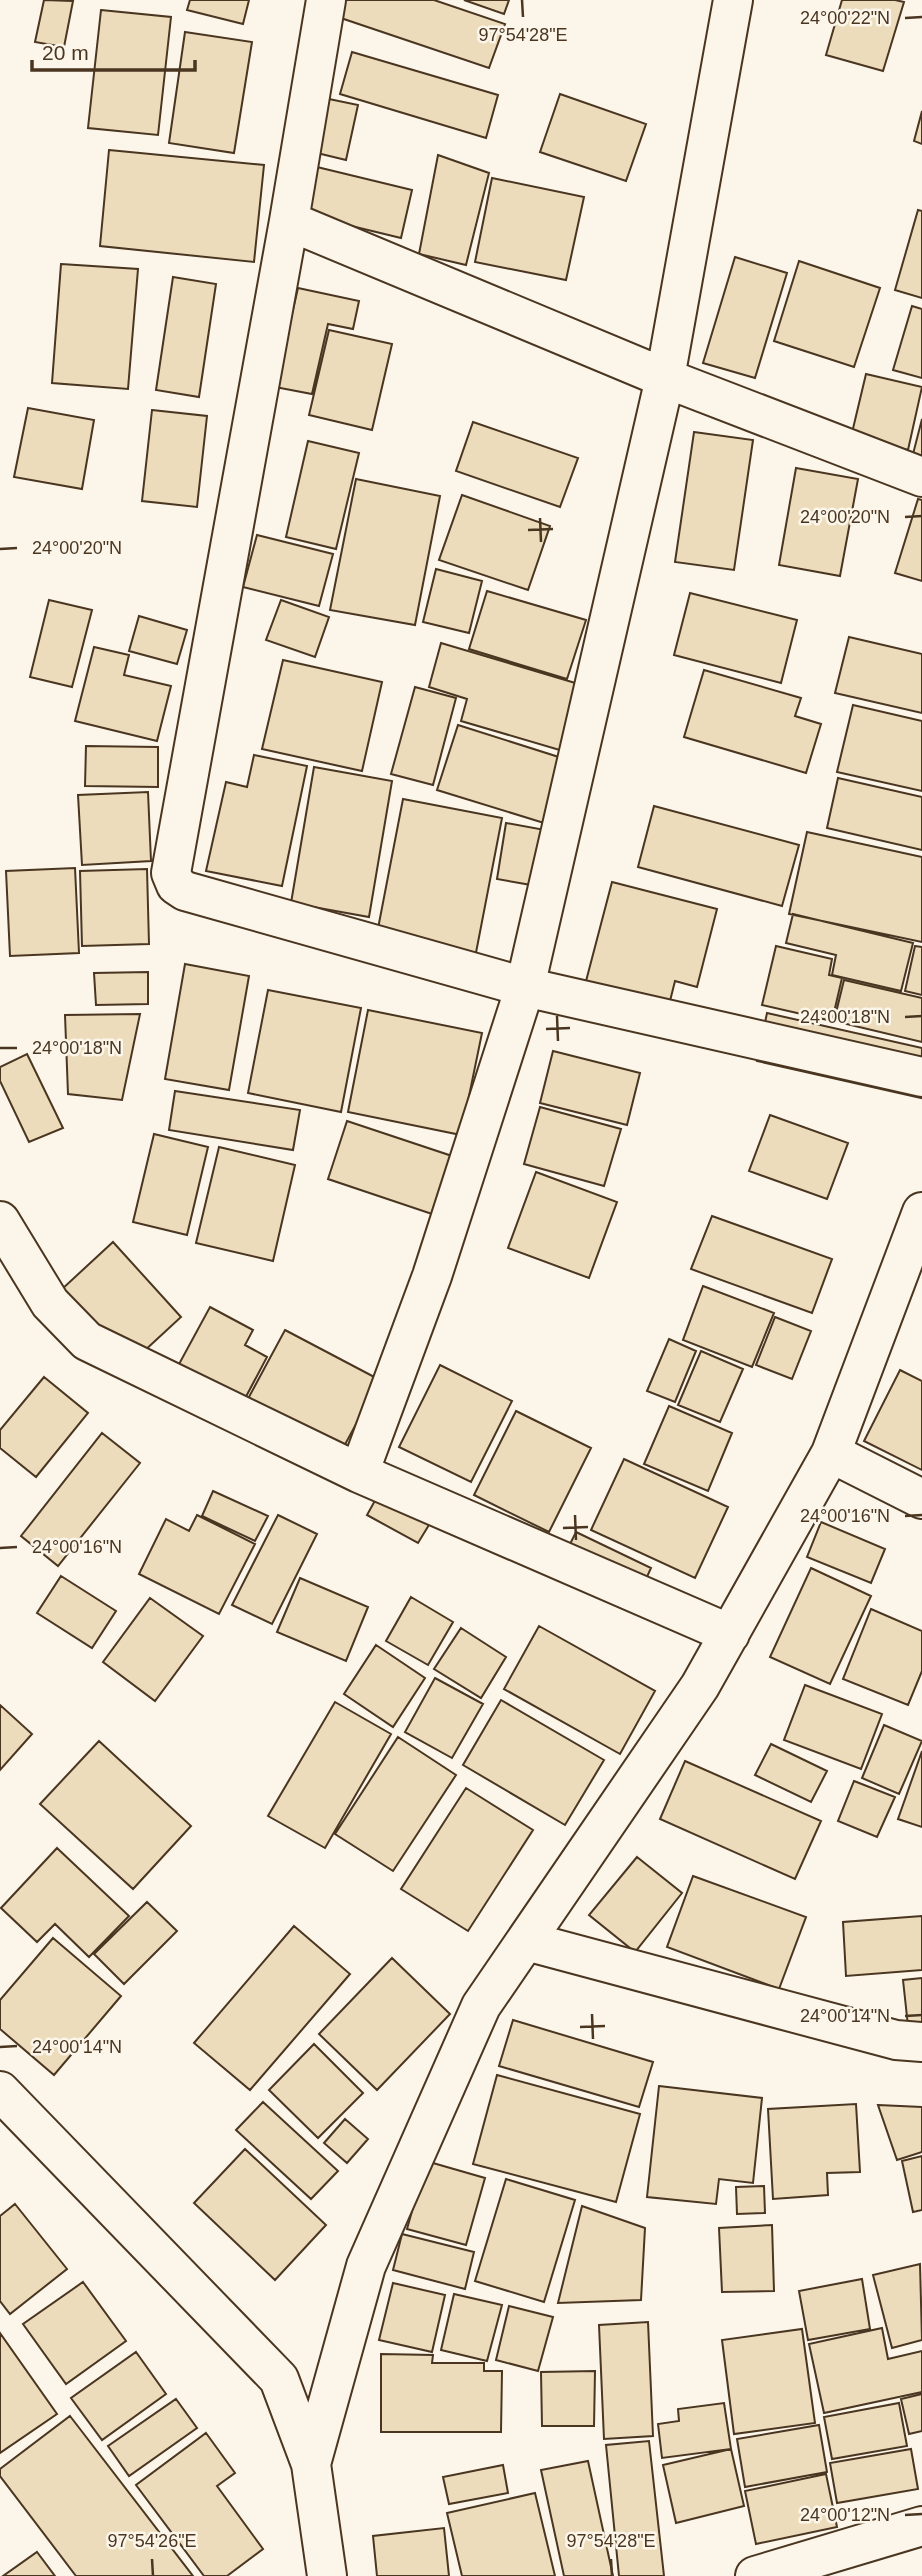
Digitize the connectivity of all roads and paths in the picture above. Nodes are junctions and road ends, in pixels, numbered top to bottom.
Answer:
1 (326, 0) edge
2 (733, 0) edge
3 (289, 221) junction
4 (665, 378) junction
5 (922, 477) edge
6 (525, 987) junction
7 (922, 1077) edge
8 (922, 1212) edge
9 (0, 1221) edge
10 (911, 1273) edge
11 (831, 1453) junction
12 (359, 1473) junction
13 (922, 1499) edge
14 (730, 1634) junction
15 (526, 1941) junction
16 (922, 2042) edge
17 (0, 2091) edge
18 (311, 2464) junction
19 (922, 2526) edge
20 (327, 2576) edge
21 (755, 2576) edge

1 - 3 street
2 - 4 street
3 - 4 street
3 - 6 street
4 - 5 street
4 - 6 street
6 - 7 street
6 - 12 street
8 - 10 street
9 - 12 street
10 - 11 street
11 - 13 street
11 - 14 street
12 - 14 street
14 - 15 street
15 - 16 street
15 - 18 street
17 - 18 street
18 - 20 street
19 - 21 street

